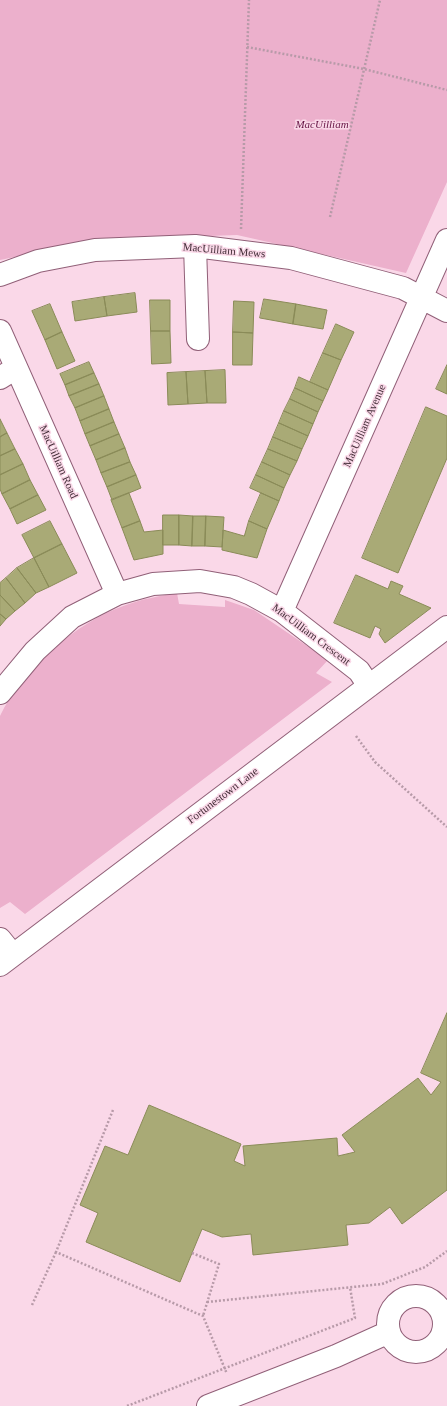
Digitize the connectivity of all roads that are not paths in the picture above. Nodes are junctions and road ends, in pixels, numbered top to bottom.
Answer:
1 (447, 240) edge
2 (196, 246) junction
3 (0, 275) edge
4 (421, 298) junction
5 (447, 311) edge
6 (0, 331) edge
7 (198, 339) dead end
8 (8, 373) edge
9 (117, 594) junction
10 (282, 611) junction
11 (447, 627) edge
12 (369, 686) junction
13 (0, 693) edge
14 (4, 953) edge
15 (445, 1314) edge
16 (389, 1332) junction
17 (208, 1406) edge

1 - 4 street, MacUilliam Avenue
2 - 3 street, MacUilliam Mews
2 - 4 street, MacUilliam Mews
2 - 7 street
4 - 5 street, MacUilliam Mews
4 - 10 street, MacUilliam Avenue
6 - 8 street, MacUilliam Road
8 - 9 street, MacUilliam Road
9 - 10 street, MacUilliam Crescent
9 - 13 street, MacUilliam Crescent
10 - 12 street, MacUilliam Crescent
11 - 12 street, Fortunestown Lane
12 - 14 street, Fortunestown Lane
15 - 16 street
15 - 16 street
16 - 17 street

